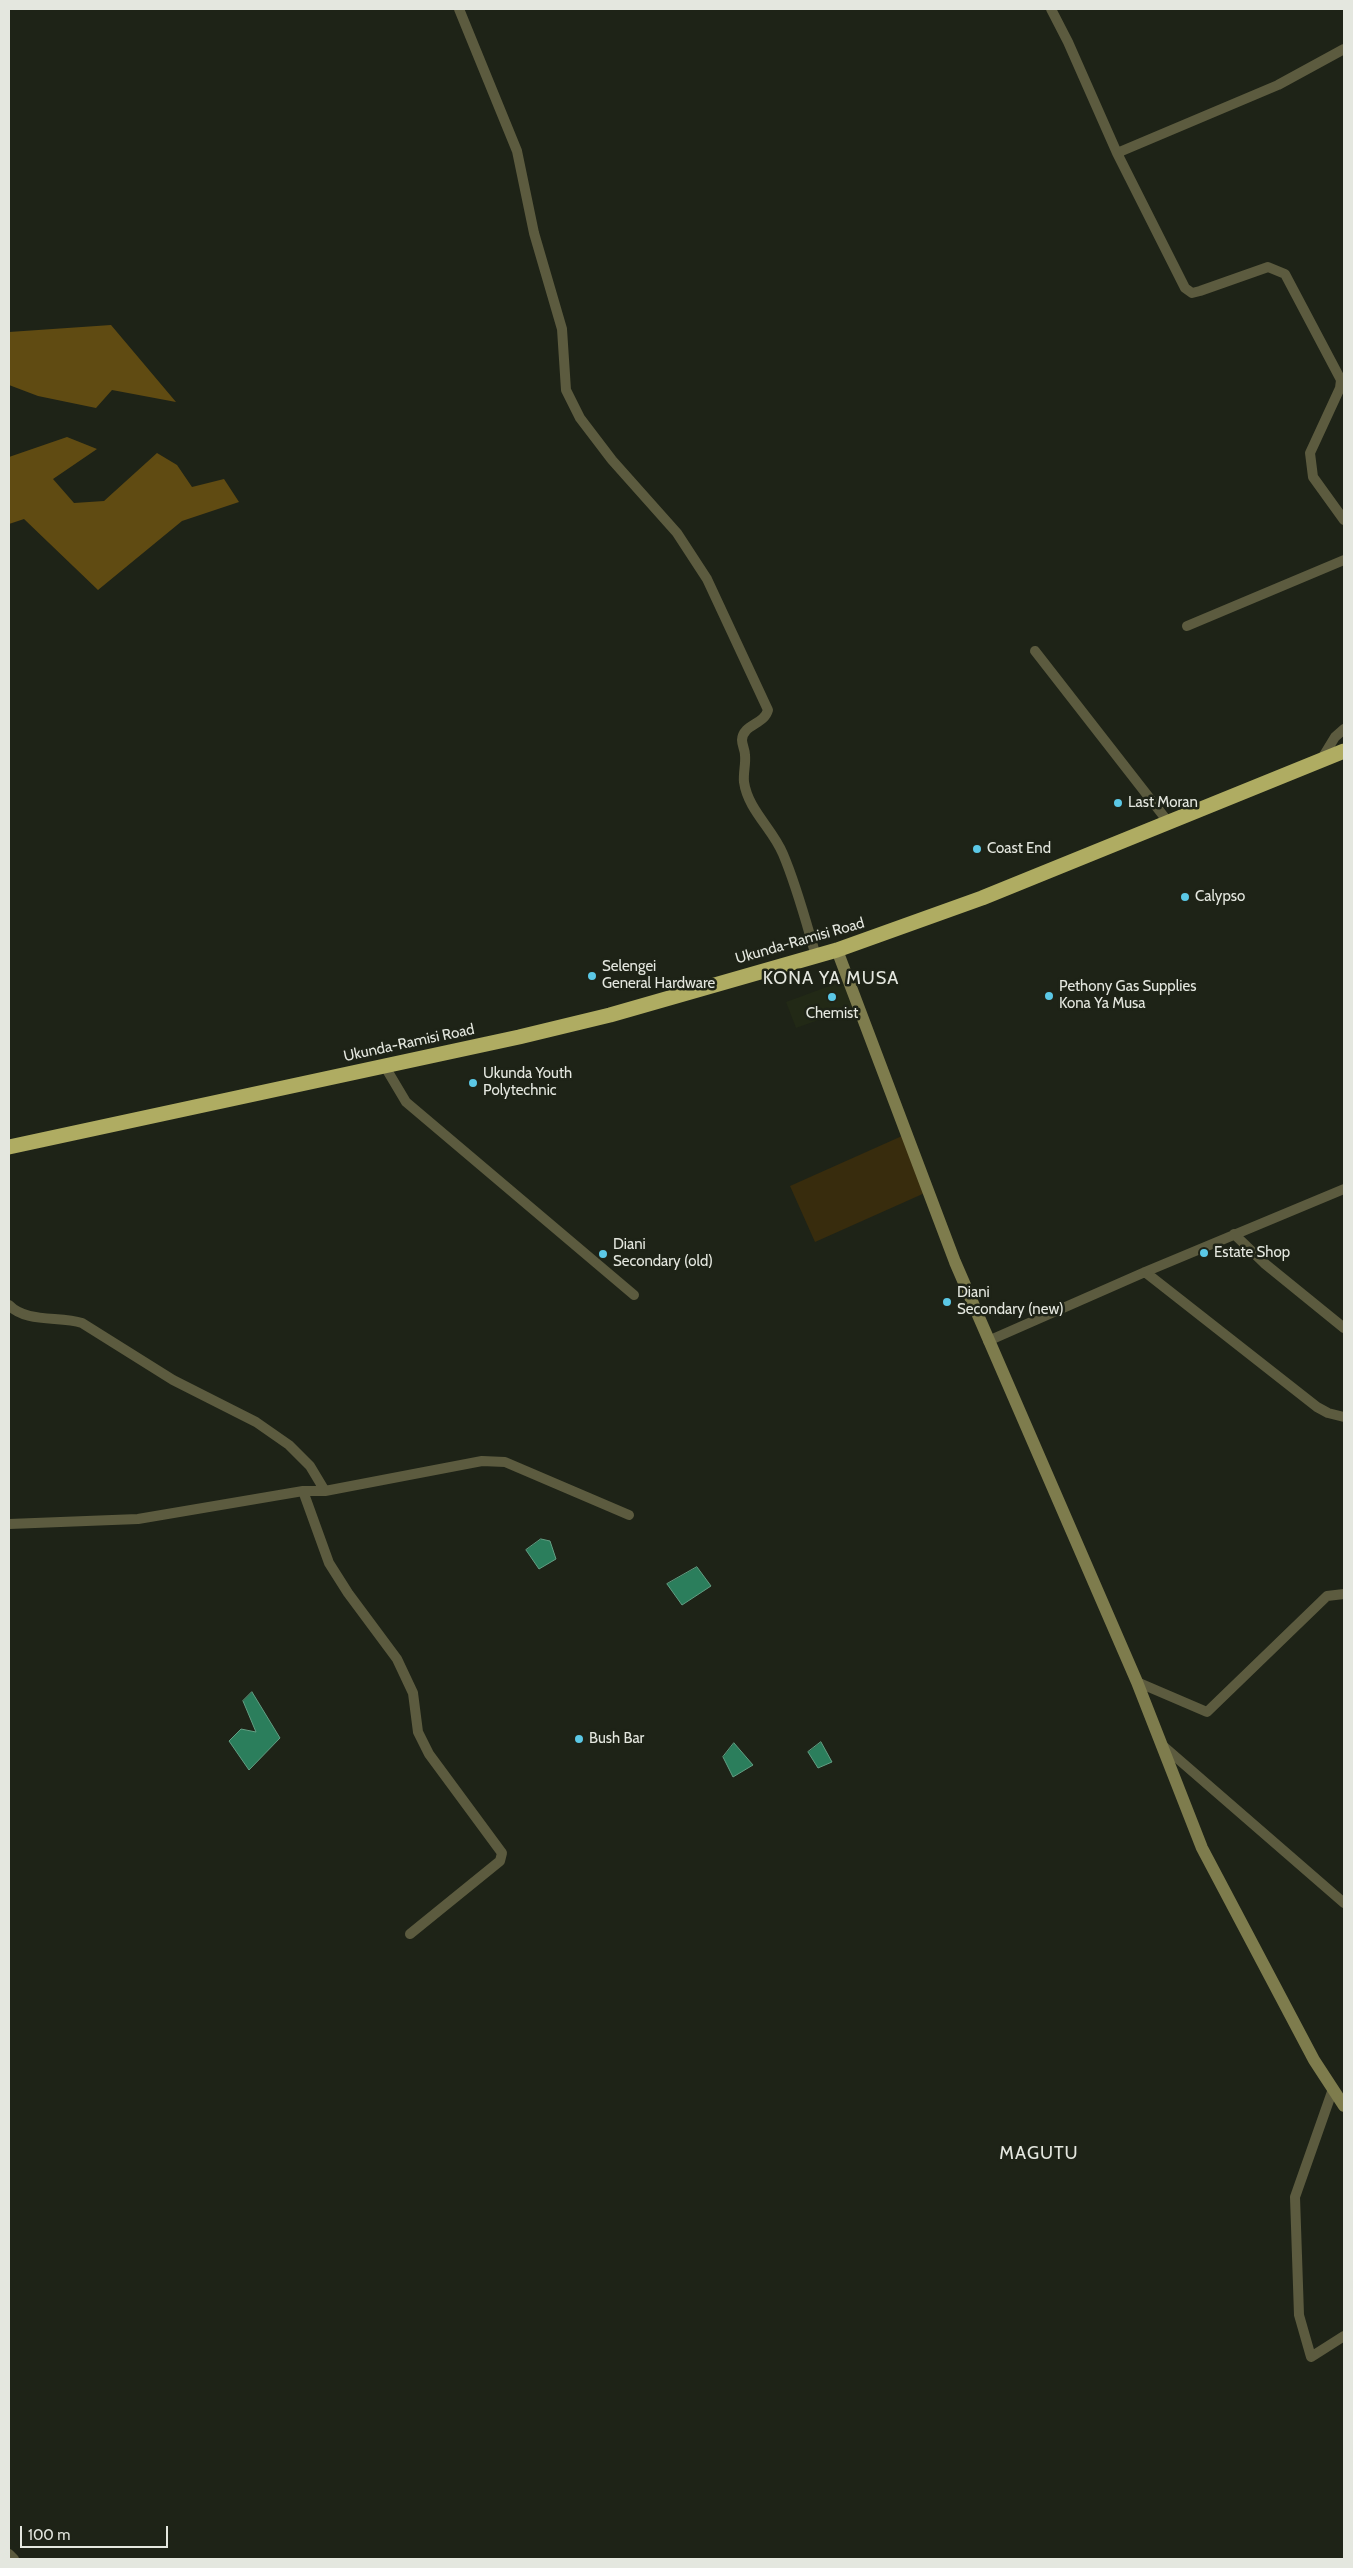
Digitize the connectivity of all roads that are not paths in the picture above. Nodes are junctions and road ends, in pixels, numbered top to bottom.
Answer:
1 (459, 9) edge
2 (1051, 9) edge
3 (1344, 49) edge
4 (1117, 154) junction
5 (1344, 520) edge
6 (1344, 560) edge
7 (1187, 626) dead end
8 (1035, 651) dead end
9 (1344, 729) edge
10 (1344, 751) edge
11 (1321, 760) junction
12 (1169, 823) junction
13 (837, 950) junction
14 (816, 956) junction
15 (384, 1066) junction
16 (9, 1147) edge
17 (1344, 1189) edge
18 (1234, 1234) junction
19 (1145, 1272) junction
20 (634, 1296) dead end
21 (9, 1305) edge
22 (1344, 1328) edge
23 (988, 1341) junction
24 (1344, 1417) edge
25 (303, 1491) junction
26 (325, 1491) junction
27 (629, 1515) dead end
28 (9, 1524) edge
29 (1344, 1594) edge
30 (1137, 1682) junction
31 (1162, 1744) junction
32 (1344, 1903) edge
33 (410, 1934) dead end
34 (1333, 2089) junction
35 (1344, 2106) edge
36 (1344, 2336) edge
37 (9, 2554) edge
38 (14, 2559) edge

1 - 14 street
2 - 4 street
3 - 4 street
4 - 5 street
6 - 7 street
8 - 12 street
9 - 11 street
10 - 11 highway, Ukunda-Ramisi Road
11 - 12 highway, Ukunda-Ramisi Road
12 - 13 highway, Ukunda-Ramisi Road
13 - 14 highway, Ukunda-Ramisi Road
13 - 23 street
14 - 15 highway, Ukunda-Ramisi Road
15 - 16 highway, Ukunda-Ramisi Road
15 - 20 street
17 - 18 street
18 - 19 street
18 - 22 street
19 - 23 street
19 - 24 street
21 - 26 street
23 - 30 street
25 - 26 street
25 - 28 street
25 - 33 street
26 - 27 street
29 - 30 street
30 - 31 street
31 - 32 street
31 - 34 street
34 - 35 street
34 - 36 street
37 - 38 street

